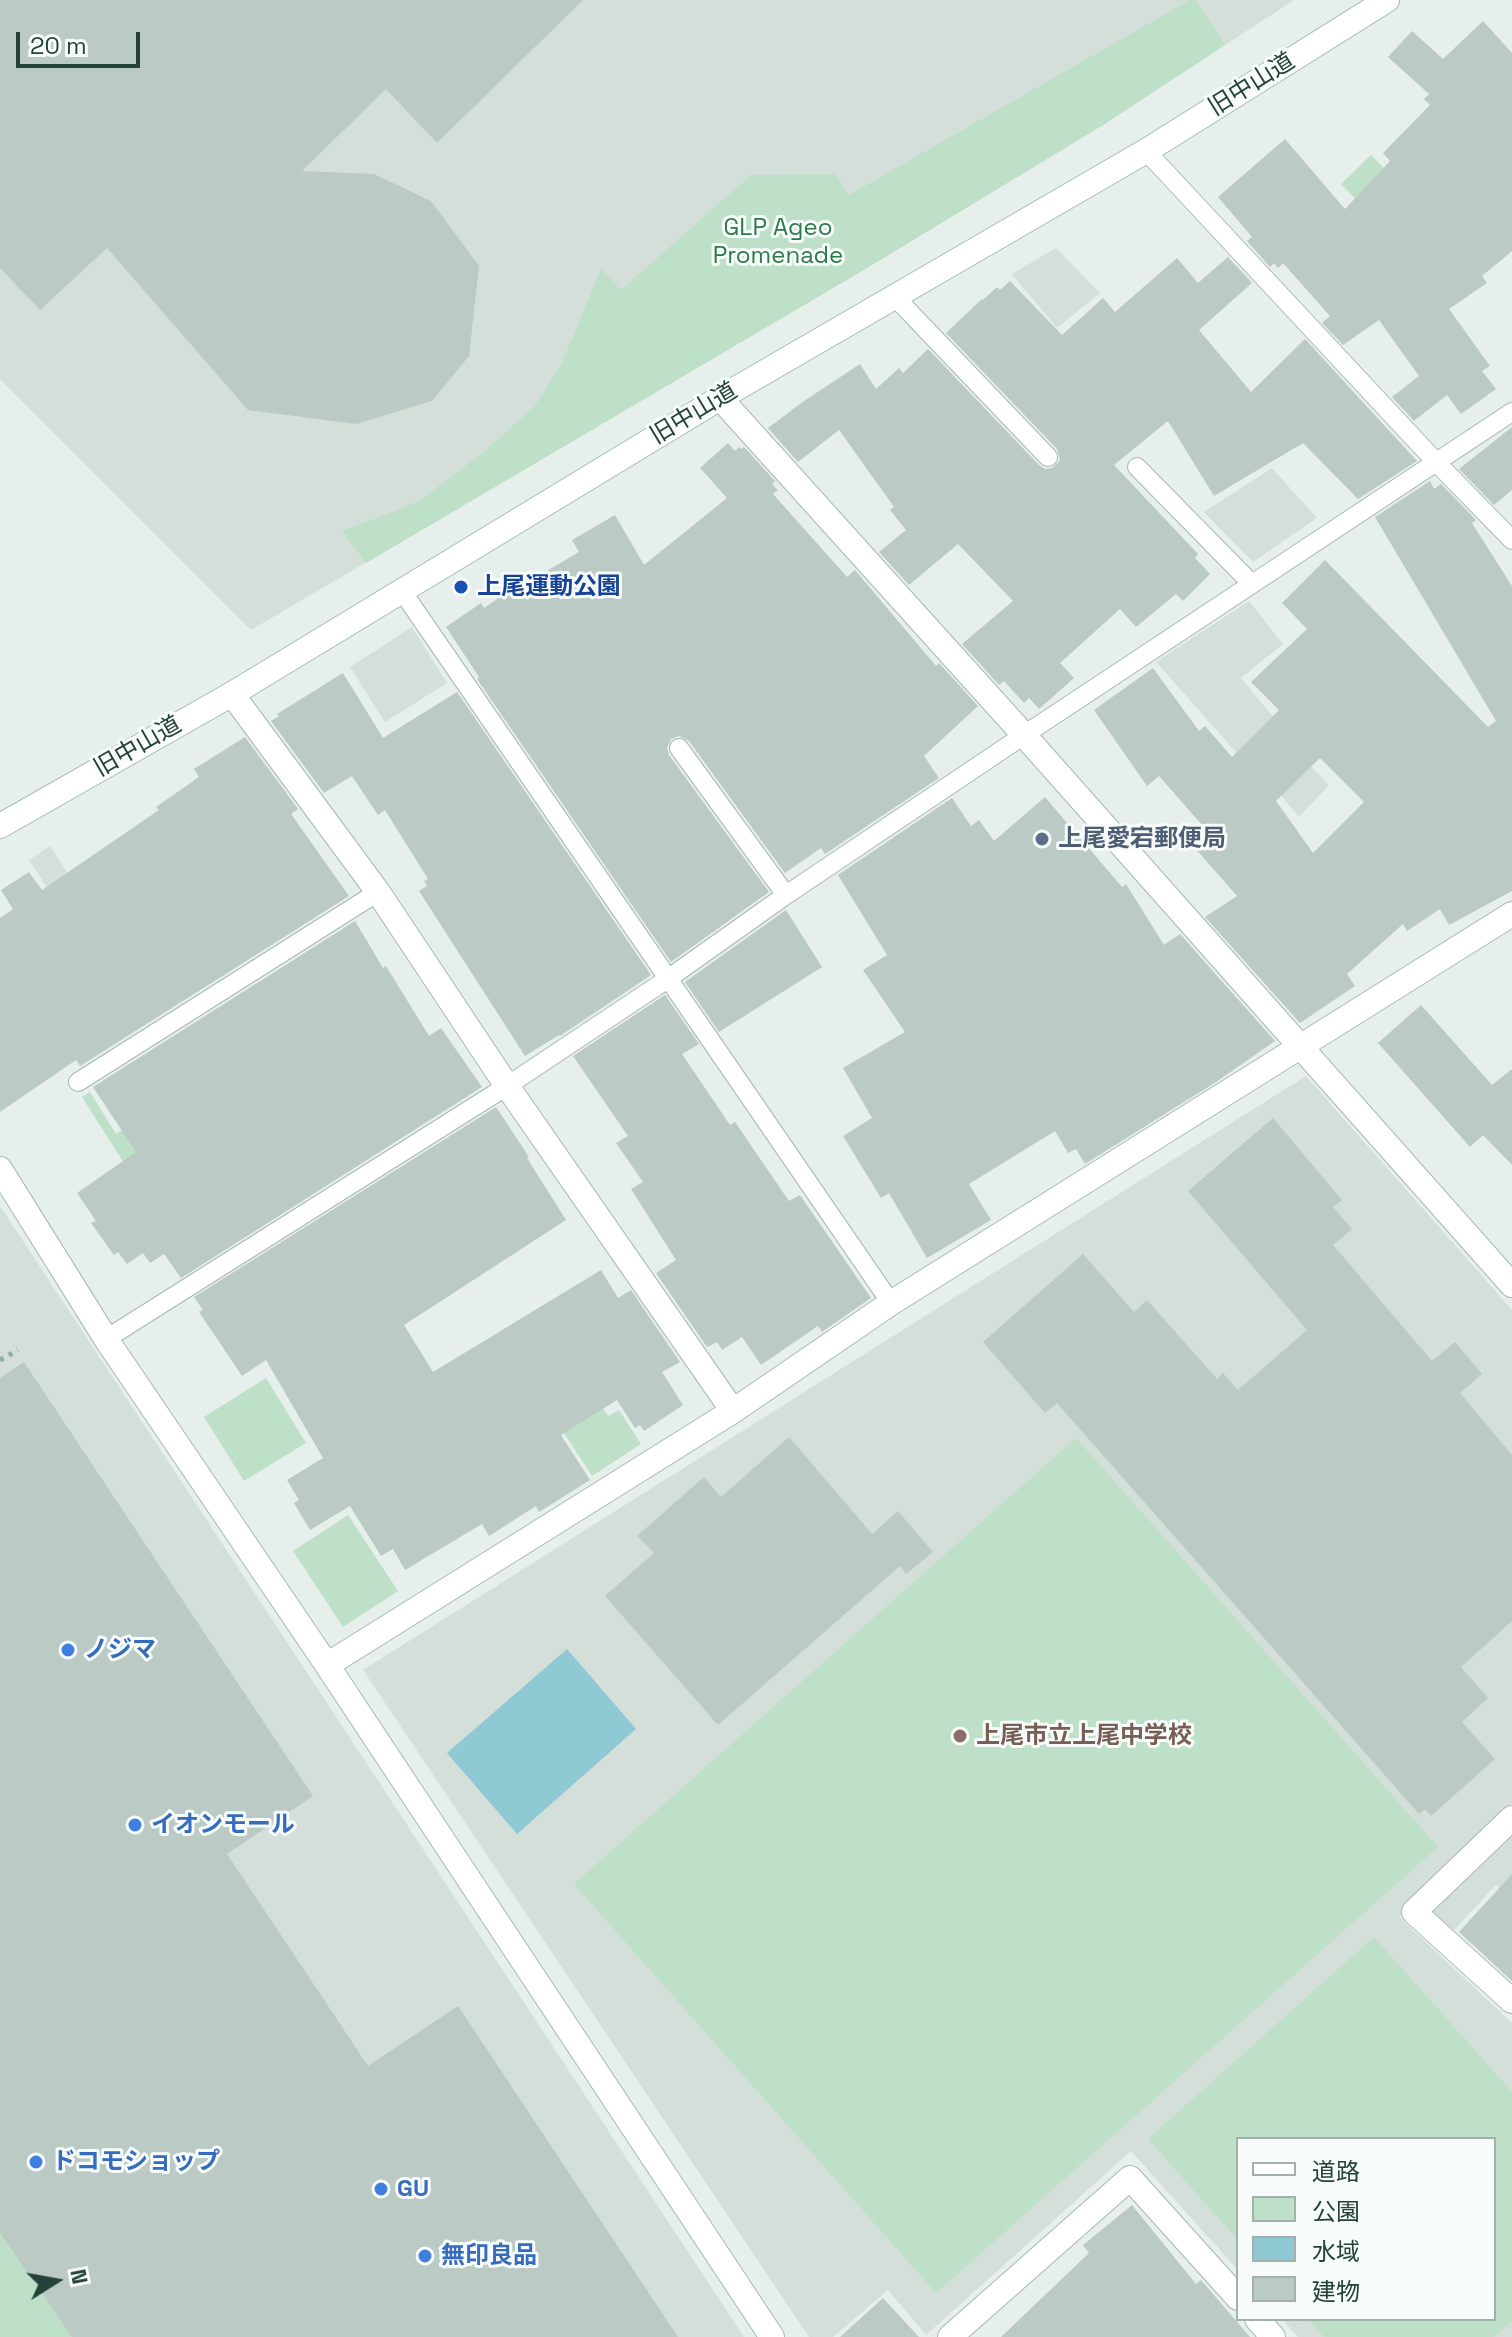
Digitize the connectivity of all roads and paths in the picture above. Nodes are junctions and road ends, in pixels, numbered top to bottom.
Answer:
1 (1387, 0) edge
2 (1146, 151) junction
3 (895, 297) junction
4 (720, 398) junction
5 (1512, 412) edge
6 (1048, 457) dead end
7 (1436, 462) junction
8 (1137, 467) dead end
9 (1512, 540) edge
10 (1252, 584) junction
11 (402, 591) junction
12 (232, 694) junction
13 (1024, 735) junction
14 (679, 748) dead end
15 (0, 826) edge
16 (378, 892) junction
17 (786, 895) junction
18 (1512, 914) edge
19 (669, 978) junction
20 (1300, 1048) junction
21 (78, 1082) dead end
22 (507, 1086) junction
23 (0, 1169) edge
24 (1512, 1285) edge
25 (891, 1303) junction
26 (106, 1339) junction
27 (18, 1350) dead end
28 (0, 1360) edge
29 (733, 1411) junction
30 (327, 1665) junction
31 (1512, 1818) edge
32 (1512, 2001) edge
33 (1236, 2296) edge
34 (1259, 2321) edge
35 (772, 2337) edge
36 (950, 2337) edge
37 (1273, 2337) edge

1 - 2 street, 旧中山道
2 - 3 street, 旧中山道
2 - 7 lane
3 - 4 street, 旧中山道
3 - 6 lane
4 - 11 street, 旧中山道
4 - 13 street
5 - 7 lane
7 - 9 lane
7 - 10 lane
8 - 10 lane
10 - 13 lane
11 - 12 street, 旧中山道
11 - 19 lane
12 - 15 street, 旧中山道
12 - 16 street
13 - 17 lane
13 - 20 street
14 - 17 lane
16 - 21 lane
16 - 22 street
17 - 19 lane
18 - 20 street
19 - 22 lane
19 - 25 lane
20 - 24 street
20 - 25 street
22 - 26 lane
22 - 29 street
23 - 26 street
25 - 29 street
26 - 30 street
27 - 28 path
29 - 30 street
30 - 35 street
31 - 32 street
33 - 36 street
34 - 37 street

